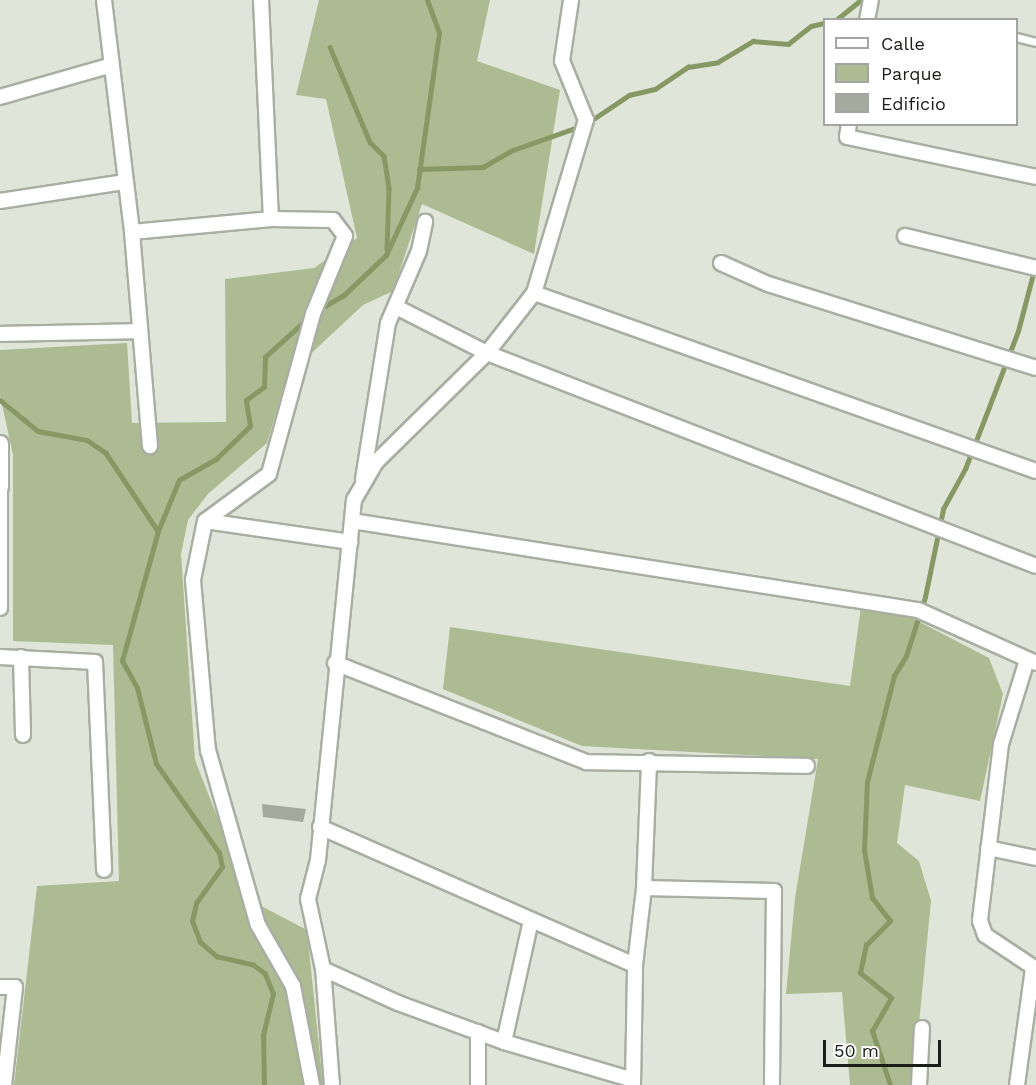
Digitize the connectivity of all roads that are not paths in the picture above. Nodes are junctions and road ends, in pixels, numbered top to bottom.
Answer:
1 (104, 0) edge
2 (261, 0) edge
3 (571, 0) edge
4 (871, 0) edge
5 (867, 18) edge
6 (1018, 38) edge
7 (1036, 42) edge
8 (112, 65) junction
9 (0, 97) edge
10 (849, 126) edge
11 (1036, 177) edge
12 (124, 182) junction
13 (0, 201) edge
14 (271, 219) junction
15 (425, 222) dead end
16 (132, 232) junction
17 (905, 236) dead end
18 (721, 263) dead end
19 (1036, 268) edge
20 (534, 293) junction
21 (396, 307) junction
22 (139, 331) junction
23 (0, 334) edge
24 (487, 353) junction
25 (1036, 368) edge
26 (0, 444) edge
27 (150, 446) dead end
28 (1036, 471) edge
29 (362, 481) junction
30 (1, 485) edge
31 (205, 521) junction
32 (352, 521) junction
33 (350, 542) junction
34 (1036, 566) edge
35 (0, 608) edge
36 (0, 657) edge
37 (21, 657) junction
38 (1032, 662) edge
39 (335, 663) junction
40 (22, 735) dead end
41 (649, 761) junction
42 (807, 766) dead end
43 (320, 827) junction
44 (988, 848) junction
45 (1036, 858) edge
46 (104, 870) dead end
47 (644, 888) junction
48 (531, 920) junction
49 (635, 965) junction
50 (323, 969) junction
51 (1035, 969) edge
52 (0, 987) edge
53 (922, 1028) dead end
54 (478, 1032) junction
55 (504, 1042) junction
56 (633, 1082) edge
57 (4, 1085) edge
58 (312, 1085) edge
59 (332, 1085) edge
60 (478, 1085) edge
61 (772, 1085) edge
62 (919, 1085) edge
63 (1017, 1085) edge

1 - 8 street
2 - 14 street
3 - 20 street
4 - 5 street
6 - 7 lane
8 - 9 street
8 - 12 street
10 - 11 street
12 - 13 street
12 - 16 street
14 - 16 street
14 - 31 street
15 - 21 street
16 - 22 street
17 - 19 street
18 - 25 street
20 - 24 street
20 - 28 street
21 - 24 street
21 - 29 street
22 - 23 street
22 - 27 street
24 - 29 street
24 - 34 street
26 - 30 street
29 - 32 street
30 - 35 street
31 - 33 street
31 - 58 street
32 - 33 street
32 - 38 street
33 - 39 street
36 - 37 street
37 - 40 street
37 - 46 street
38 - 44 street
39 - 41 street
39 - 43 street
41 - 42 street
41 - 47 street
43 - 48 street
43 - 50 street
44 - 45 street
44 - 51 street
47 - 49 street
47 - 61 street
48 - 49 street
48 - 55 street
49 - 56 street
50 - 54 street
50 - 59 street
51 - 63 street
52 - 57 street
53 - 62 street
54 - 55 street
54 - 60 street
55 - 56 street

